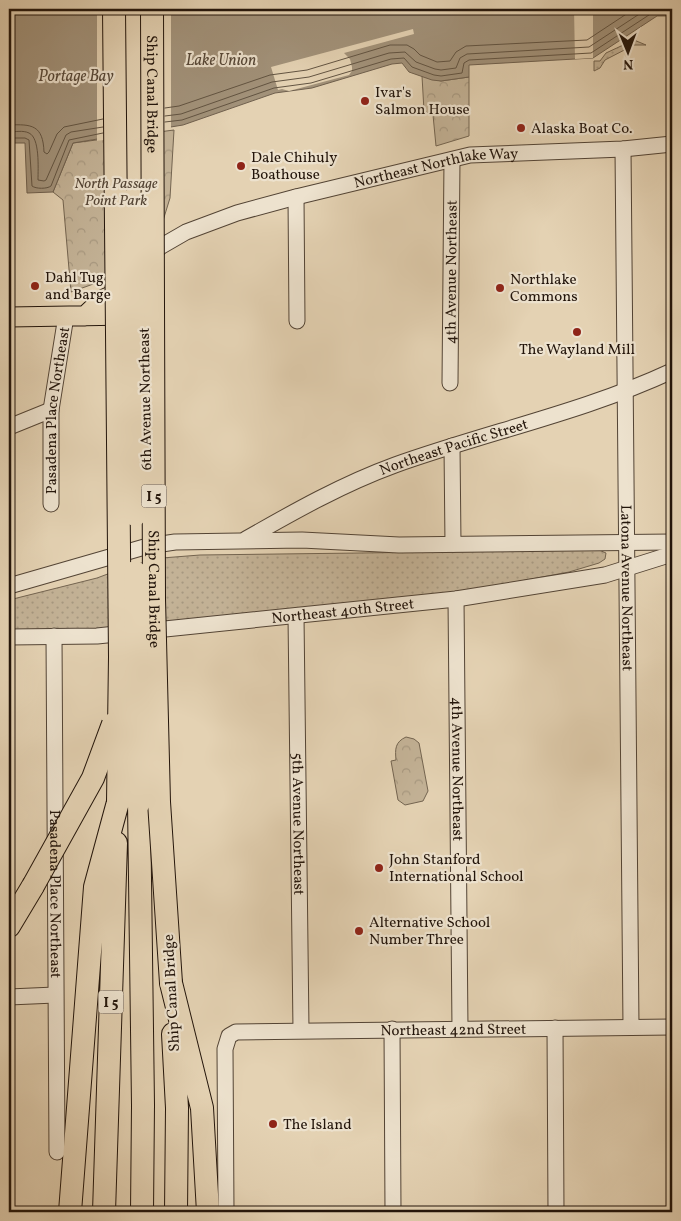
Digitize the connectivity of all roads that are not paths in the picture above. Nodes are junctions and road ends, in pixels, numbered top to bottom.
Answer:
1 (114, 9) edge
2 (132, 9) edge
3 (152, 9) edge
4 (672, 144) edge
5 (623, 149) junction
6 (452, 160) junction
7 (296, 197) junction
8 (143, 281) junction
9 (144, 315) junction
10 (9, 316) edge
11 (76, 316) junction
12 (297, 321) dead end
13 (144, 346) junction
14 (672, 371) edge
15 (450, 383) dead end
16 (626, 390) junction
17 (51, 410) junction
18 (9, 427) edge
19 (452, 446) junction
20 (51, 504) dead end
21 (243, 540) junction
22 (627, 542) junction
23 (672, 542) edge
24 (453, 544) junction
25 (148, 546) junction
26 (672, 554) edge
27 (627, 569) junction
28 (9, 586) edge
29 (135, 587) junction
30 (456, 599) junction
31 (296, 616) junction
32 (54, 636) junction
33 (9, 637) edge
34 (128, 803) junction
35 (9, 926) edge
36 (171, 983) junction
37 (55, 995) junction
38 (9, 997) edge
39 (631, 1027) junction
40 (672, 1027) edge
41 (555, 1028) junction
42 (392, 1029) junction
43 (460, 1029) junction
44 (301, 1030) junction
45 (57, 1152) dead end
46 (104, 1207) edge
47 (72, 1208) edge
48 (142, 1212) edge
49 (176, 1212) edge
50 (208, 1212) edge
51 (226, 1212) edge
52 (393, 1212) edge
53 (556, 1212) edge

1 - 34 highway, I 5, bridge
2 - 29 highway, Ship Canal Bridge, bridge
3 - 36 highway, Ship Canal Bridge / I 5, bridge
4 - 5 street, Northeast Northlake Way
5 - 6 street, Northeast Northlake Way
5 - 16 street, Latona Avenue Northeast
6 - 7 street, Northeast Northlake Way
6 - 15 street, 4th Avenue Northeast
7 - 8 street, Northeast Northlake Way
7 - 12 street
8 - 9 street, 6th Avenue Northeast
8 - 11 main road
9 - 11 main road
9 - 13 main road, 6th Avenue Northeast
10 - 11 main road
11 - 13 main road
11 - 17 street, Pasadena Place Northeast
13 - 25 main road, 6th Avenue Northeast
14 - 16 street, Northeast Pacific Street
16 - 19 street, Northeast Pacific Street
16 - 22 street, Latona Avenue Northeast
17 - 18 street
17 - 20 street, Pasadena Place Northeast
19 - 21 street, Northeast Pacific Street
19 - 24 street
21 - 24 street
21 - 25 street
22 - 23 street
22 - 24 street
22 - 27 street, Latona Avenue Northeast
25 - 28 street
26 - 27 street, Northeast 40th Street
27 - 30 street, Northeast 40th Street
27 - 39 street, Latona Avenue Northeast
29 - 34 highway, Ship Canal Bridge, bridge
29 - 35 highway, bridge
30 - 31 street, Northeast 40th Street
30 - 43 street, 4th Avenue Northeast
31 - 32 street, Northeast 40th Street
31 - 44 street, 5th Avenue Northeast
32 - 33 street, Northeast 40th Street
32 - 37 street, Pasadena Place Northeast
34 - 46 highway, I 5
34 - 47 highway
34 - 48 highway
36 - 49 highway, Ship Canal Bridge / I 5
36 - 50 highway
37 - 38 street
37 - 45 street, Pasadena Place Northeast
39 - 40 street, Northeast 42nd Street
39 - 41 street, Northeast 42nd Street
41 - 43 street, Northeast 42nd Street
41 - 53 street
42 - 43 street, Northeast 42nd Street
42 - 44 street, Northeast 42nd Street
42 - 52 street
44 - 51 street, Northeast 42nd Street

